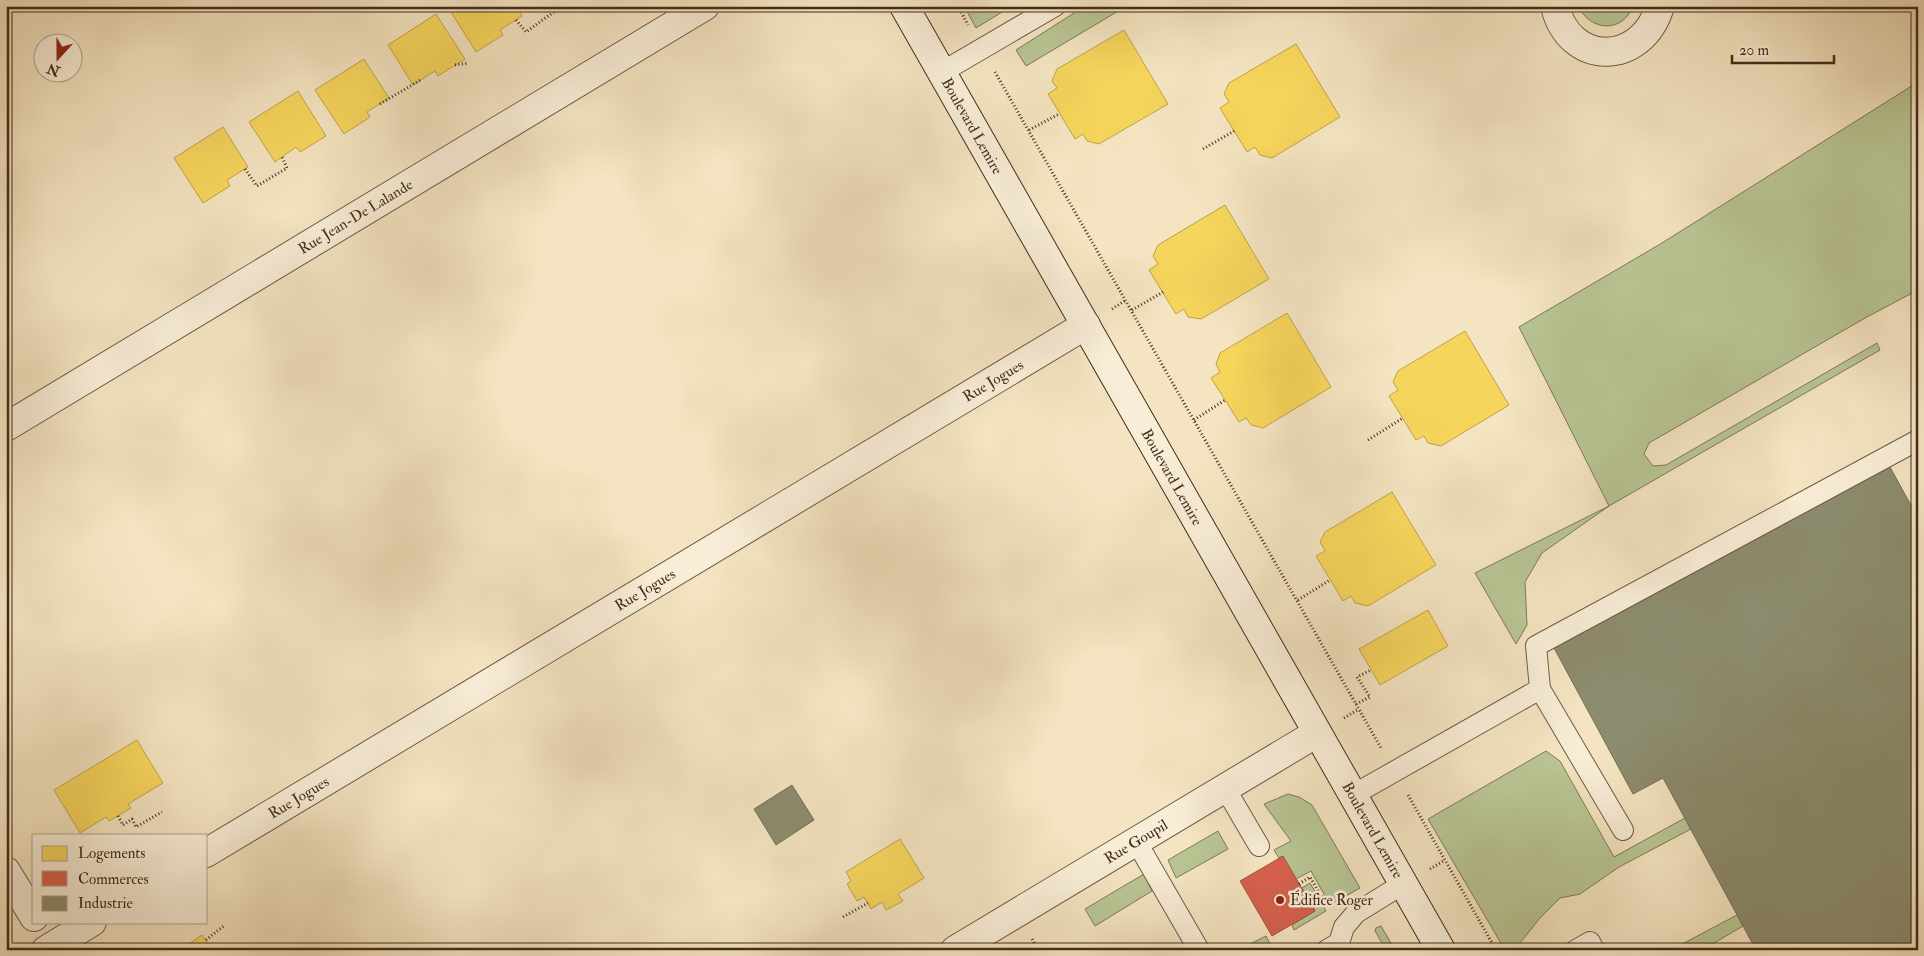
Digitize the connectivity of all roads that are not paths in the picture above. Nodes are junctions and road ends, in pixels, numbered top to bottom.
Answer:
1 (704, 6) edge
2 (904, 6) edge
3 (1055, 6) edge
4 (1555, 6) edge
5 (1660, 6) edge
6 (942, 72) junction
7 (1086, 325) junction
8 (6, 427) edge
9 (1918, 440) edge
10 (1540, 689) junction
11 (1317, 733) junction
12 (1225, 788) junction
13 (1353, 795) junction
14 (1622, 830) dead end
15 (1136, 841) junction
16 (1259, 846) dead end
17 (208, 852) edge
18 (6, 871) edge
19 (1403, 884) junction
20 (32, 914) edge
21 (38, 924) edge
22 (89, 924) edge
23 (1336, 948) edge
24 (50, 949) edge
25 (955, 950) edge
26 (1199, 950) edge
27 (1441, 950) edge
28 (1576, 950) edge
29 (1594, 950) edge

1 - 8 street, Rue Jean-De Lalande
2 - 6 street, Boulevard Lemire
3 - 6 lane
4 - 5 street
6 - 7 street, Boulevard Lemire
7 - 11 street, Boulevard Lemire
7 - 17 street, Rue Jogues
9 - 10 lane
10 - 13 lane
10 - 14 lane
11 - 12 street, Rue Goupil
11 - 13 street, Boulevard Lemire
12 - 15 street, Rue Goupil
12 - 16 lane
13 - 19 street, Boulevard Lemire
15 - 25 street, Rue Goupil
15 - 26 lane
18 - 20 street
19 - 23 lane
19 - 27 street, Boulevard Lemire
21 - 24 street
22 - 24 street
28 - 29 lane

